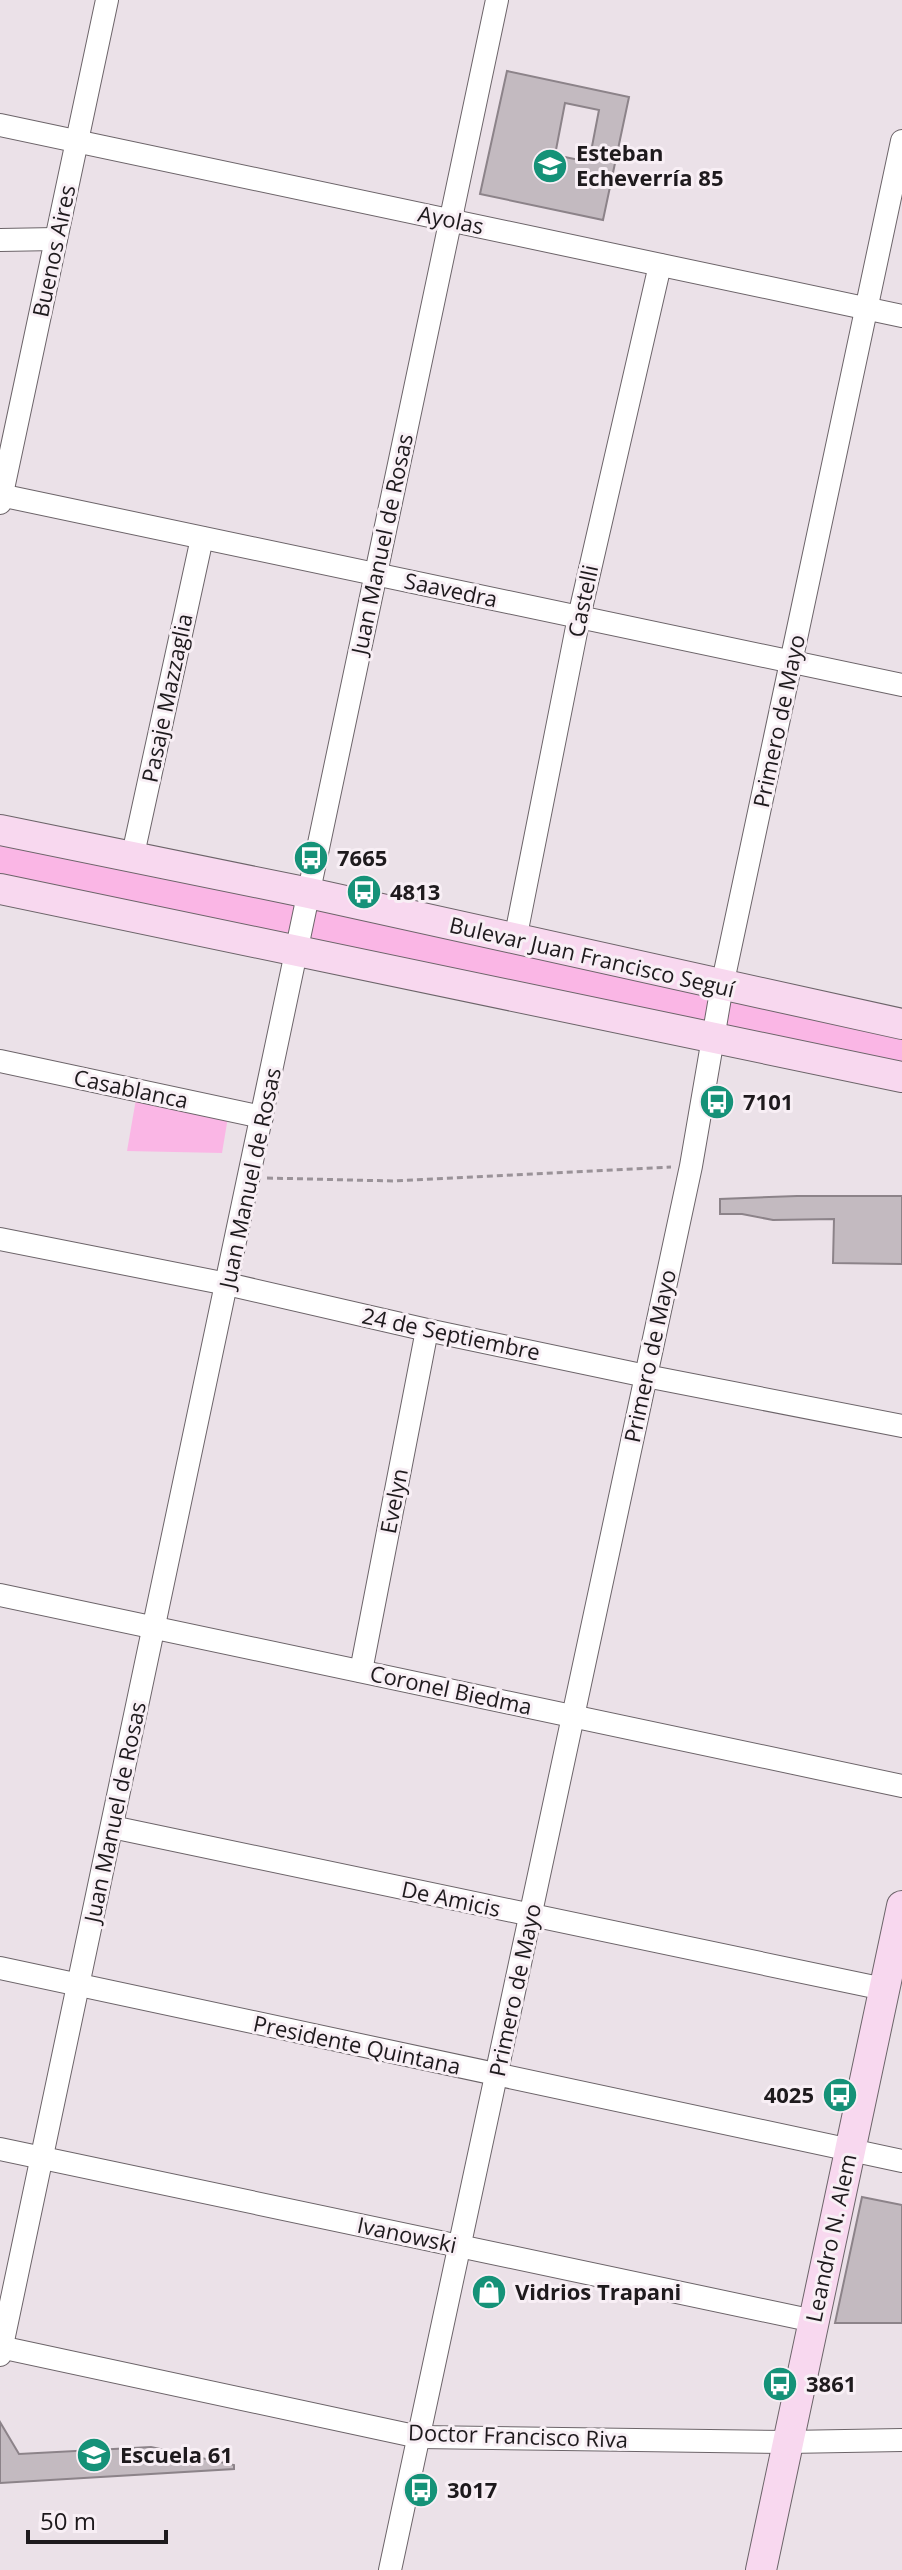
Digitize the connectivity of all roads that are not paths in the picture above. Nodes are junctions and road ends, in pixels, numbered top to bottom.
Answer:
1 (107, 0) edge
2 (497, 0) edge
3 (0, 125) edge
4 (902, 141) edge
5 (77, 142) junction
6 (450, 220) junction
7 (56, 239) junction
8 (0, 240) edge
9 (660, 265) junction
10 (866, 309) junction
11 (902, 316) edge
12 (1, 498) edge
13 (202, 538) junction
14 (376, 574) junction
15 (579, 617) junction
16 (791, 662) junction
17 (902, 685) edge
18 (0, 830) edge
19 (132, 859) junction
20 (0, 889) edge
21 (309, 893) junction
22 (515, 940) junction
23 (297, 951) junction
24 (722, 986) junction
25 (902, 1024) edge
26 (714, 1038) junction
27 (0, 1061) edge
28 (902, 1077) edge
29 (262, 1117) junction
30 (0, 1239) edge
31 (227, 1284) junction
32 (427, 1330) junction
33 (646, 1376) junction
34 (902, 1426) edge
35 (0, 1595) edge
36 (154, 1628) junction
37 (361, 1671) junction
38 (573, 1717) junction
39 (902, 1786) edge
40 (112, 1827) junction
41 (902, 1906) edge
42 (530, 1916) junction
43 (0, 1968) edge
44 (79, 1985) junction
45 (884, 1989) junction
46 (497, 2074) junction
47 (0, 2149) edge
48 (850, 2150) junction
49 (42, 2158) junction
50 (902, 2161) edge
51 (460, 2246) junction
52 (814, 2321) junction
53 (1, 2350) edge
54 (419, 2437) junction
55 (902, 2440) edge
56 (788, 2442) junction
57 (390, 2570) edge
58 (761, 2570) edge

1 - 5 street, Buenos Aires
2 - 6 street, Juan Manuel de Rosas
3 - 5 street, Ayolas
4 - 10 street, Primero de Mayo
5 - 6 street, Ayolas
5 - 7 street, Buenos Aires
6 - 9 street, Ayolas
6 - 14 street, Juan Manuel de Rosas
7 - 8 street
7 - 12 street, Buenos Aires
9 - 10 street, Ayolas
9 - 15 street, Castelli
10 - 11 street, Ayolas
10 - 16 street, Primero de Mayo
12 - 13 street, Saavedra
13 - 14 street, Saavedra
13 - 19 street, Pasaje Mazzaglia
14 - 15 street, Saavedra
14 - 21 street, Juan Manuel de Rosas
15 - 16 street, Saavedra
15 - 22 street, Castelli
16 - 17 street, Saavedra
16 - 24 street, Primero de Mayo
18 - 19 main road, Bulevar Juan Francisco Seguí
19 - 21 main road, Bulevar Juan Francisco Seguí
20 - 23 main road
21 - 22 main road, Bulevar Juan Francisco Seguí
21 - 23 street, Juan Manuel de Rosas
22 - 24 main road, Bulevar Juan Francisco Seguí
23 - 26 main road
23 - 29 street, Juan Manuel de Rosas
24 - 25 main road, Bulevar Juan Francisco Seguí
24 - 26 street, Primero de Mayo
26 - 28 main road
26 - 33 street, Primero de Mayo
27 - 29 street, Casablanca
29 - 31 street, Juan Manuel de Rosas
30 - 31 street, 24 de Septiembre
31 - 32 street, 24 de Septiembre
31 - 36 street, Juan Manuel de Rosas
32 - 33 street, 24 de Septiembre
32 - 37 street, Evelyn
33 - 34 street, 24 de Septiembre
33 - 38 street, Primero de Mayo
35 - 36 street, Coronel Biedma
36 - 37 street, Coronel Biedma
36 - 40 street, Juan Manuel de Rosas
37 - 38 street, Coronel Biedma
38 - 39 street, Coronel Biedma
38 - 42 street, Primero de Mayo
40 - 42 street, De Amicis
40 - 44 street, Juan Manuel de Rosas
41 - 45 main road, Leandro N. Alem
42 - 45 street, De Amicis
42 - 46 street, Primero de Mayo
43 - 44 street, Presidente Quintana
44 - 46 street, Presidente Quintana
44 - 49 street, Juan Manuel de Rosas
45 - 48 main road, Leandro N. Alem
46 - 48 street, Presidente Quintana
46 - 51 street, Primero de Mayo
47 - 49 street, Ivanowski
48 - 50 street, Presidente Quintana
48 - 52 main road, Leandro N. Alem
49 - 51 street, Ivanowski
49 - 53 street, Juan Manuel de Rosas
51 - 52 street, Ivanowski
51 - 54 street, Primero de Mayo
52 - 56 main road, Leandro N. Alem
53 - 54 street, Doctor Francisco Riva
54 - 56 street, Doctor Francisco Riva
54 - 57 street, Primero de Mayo
55 - 56 street, Doctor Francisco Riva
56 - 58 main road, Leandro N. Alem

